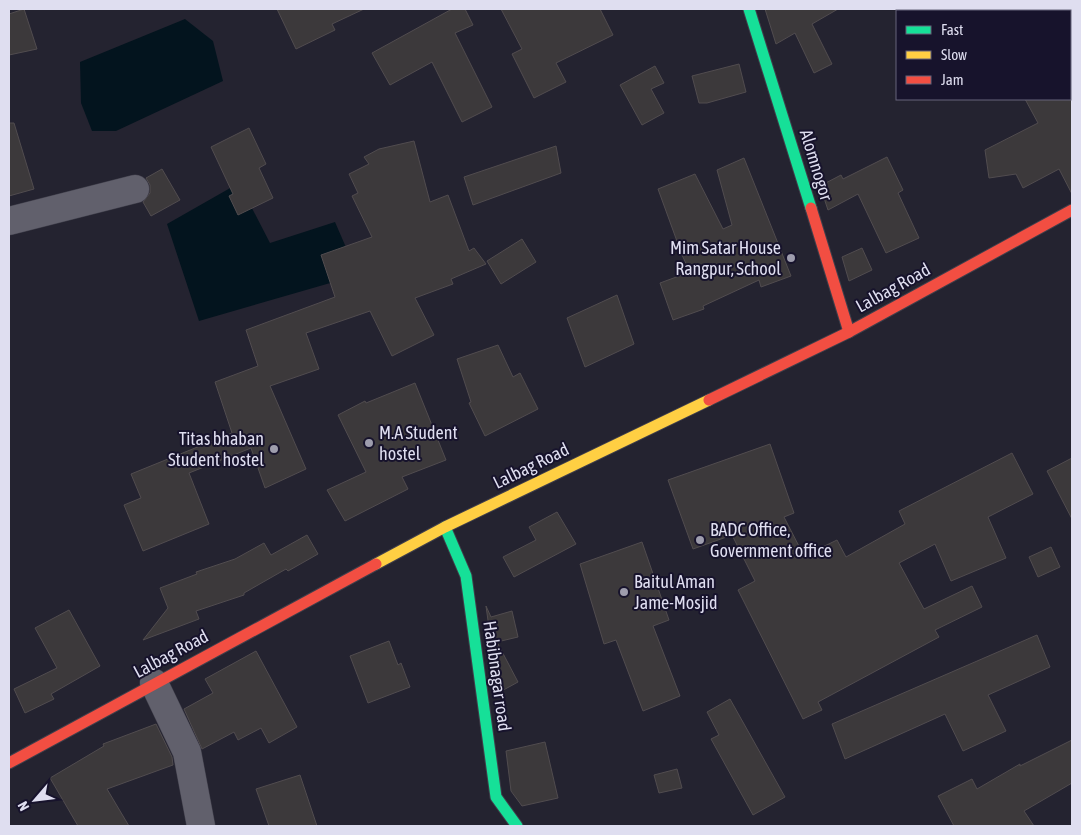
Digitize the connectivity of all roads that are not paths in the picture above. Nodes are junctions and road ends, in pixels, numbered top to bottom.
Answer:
1 (749, 9) edge
2 (135, 189) dead end
3 (1072, 210) edge
4 (9, 221) edge
5 (849, 332) junction
6 (445, 527) junction
7 (154, 683) junction
8 (9, 763) edge
9 (201, 826) edge
10 (517, 826) edge

1 - 5 main road, Alomnogor
2 - 4 street
3 - 5 main road, Lalbag Road
5 - 6 main road, Lalbag Road
6 - 7 main road, Lalbag Road
6 - 10 main road, Habibnagar road
7 - 8 main road, Lalbag Road
7 - 9 street

